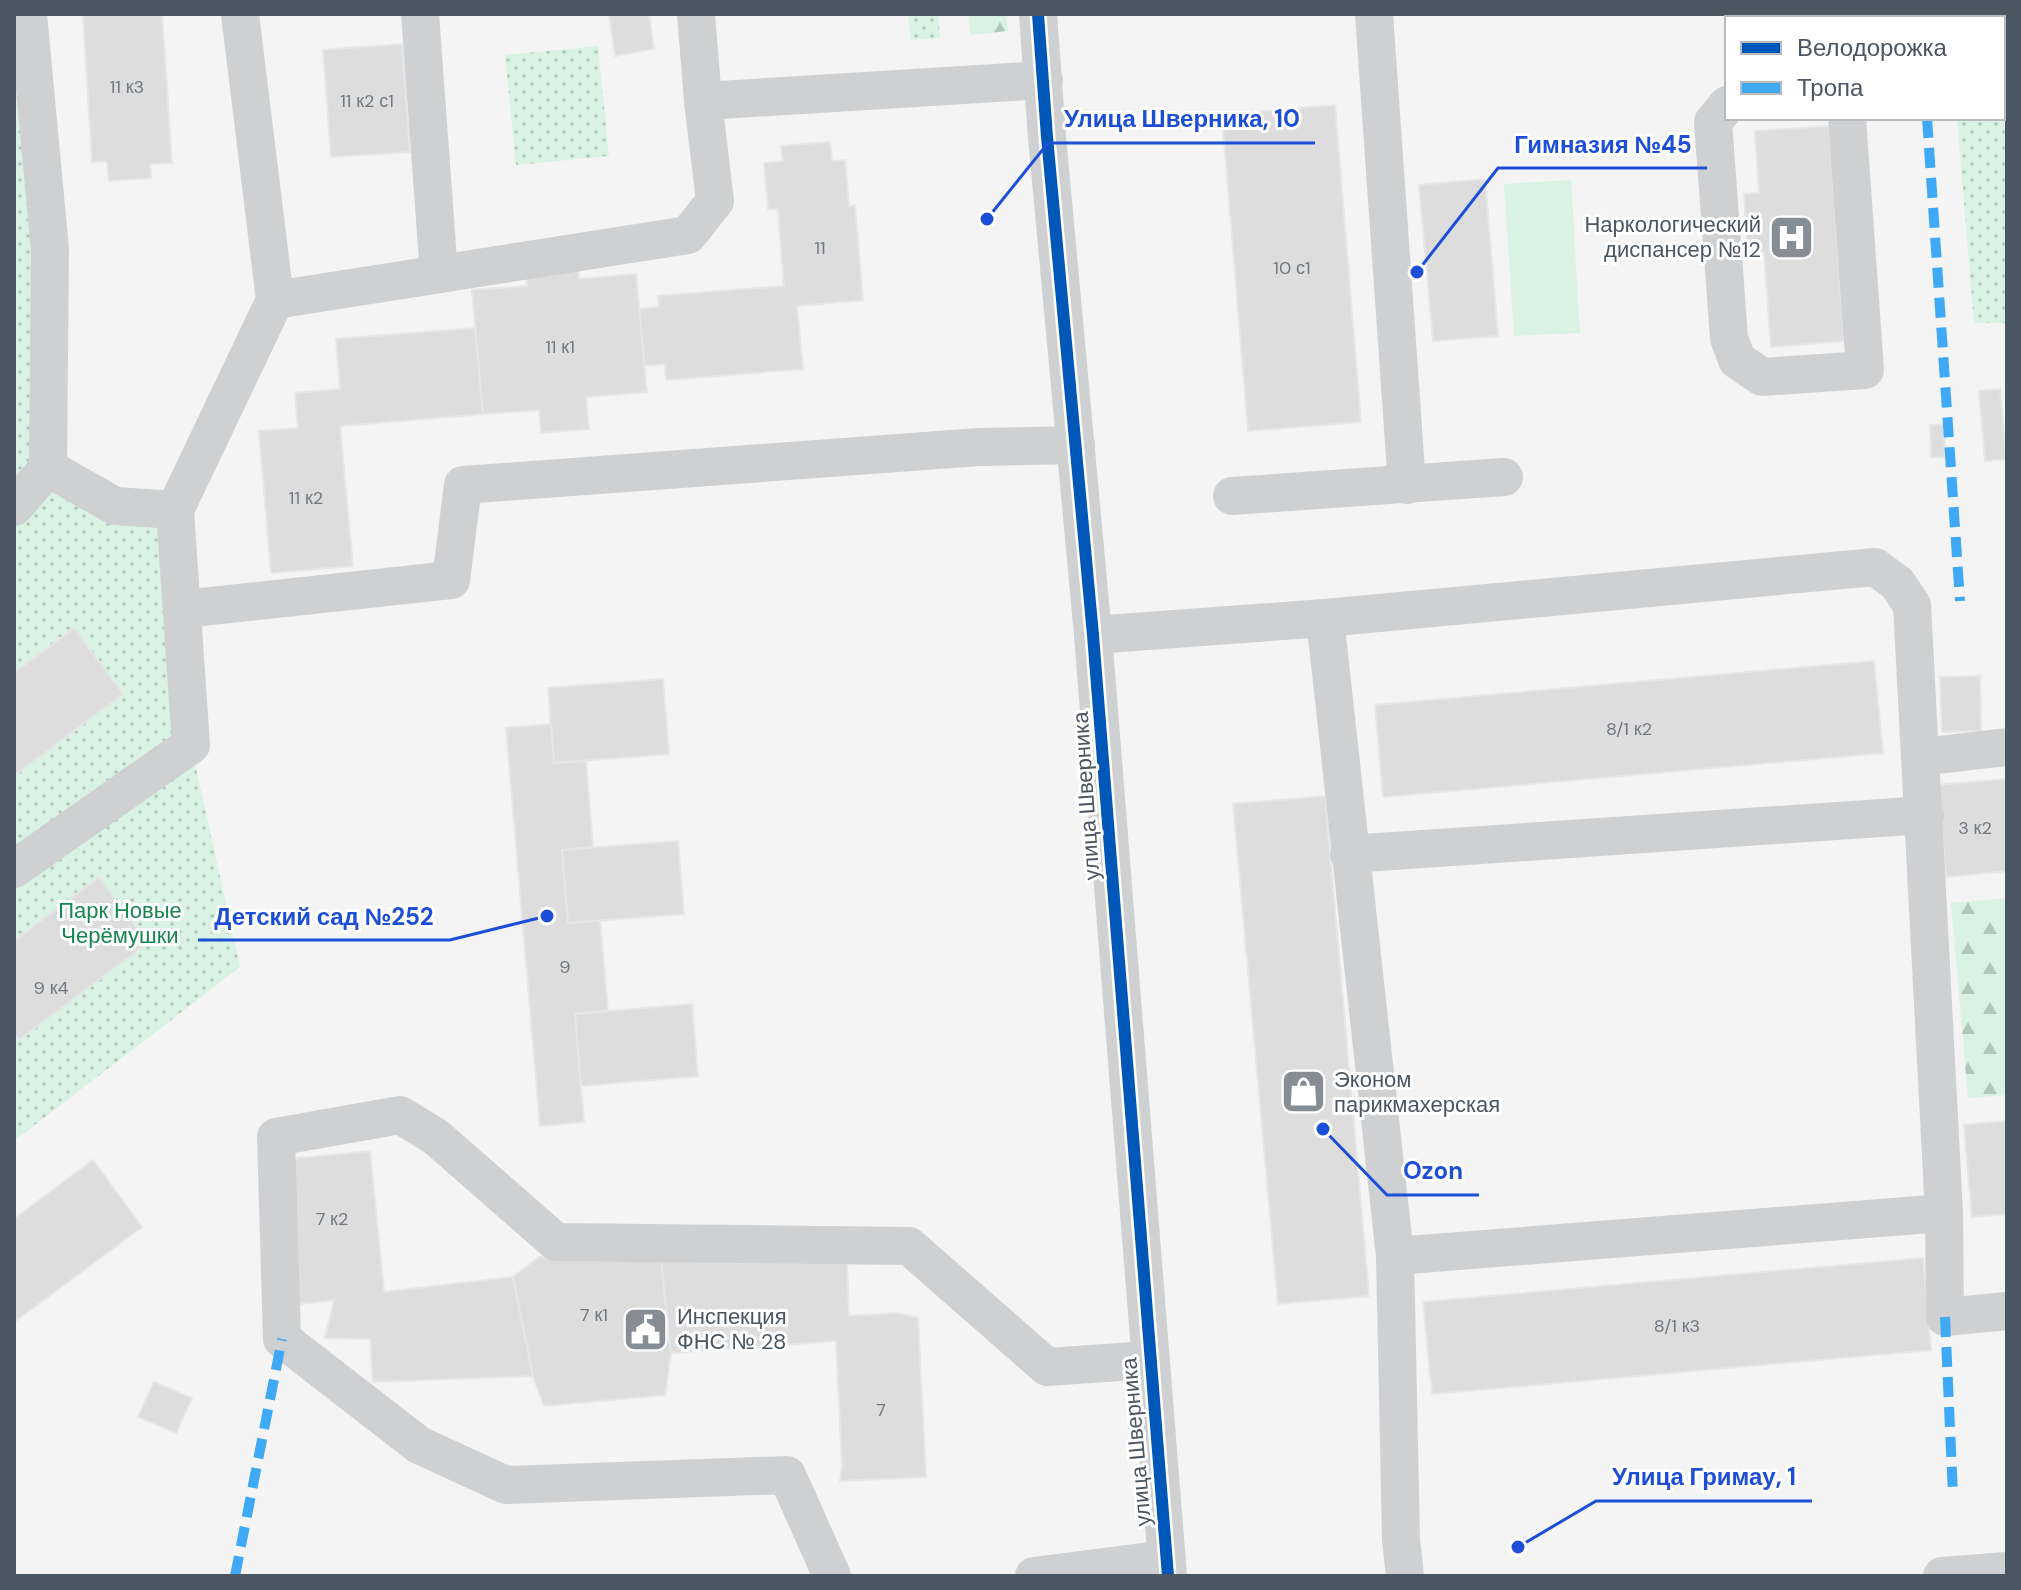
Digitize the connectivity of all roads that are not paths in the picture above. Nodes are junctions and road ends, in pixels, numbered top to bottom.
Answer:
1 (28, 14) edge
2 (240, 14) edge
3 (420, 14) edge
4 (696, 14) edge
5 (1038, 14) edge
6 (1374, 14) edge
7 (1044, 80) junction
8 (703, 101) junction
9 (1725, 107) edge
10 (1847, 120) edge
11 (439, 274) junction
12 (275, 300) junction
13 (1076, 445) junction
14 (48, 468) junction
15 (1504, 477) dead end
16 (1407, 485) junction
17 (1232, 496) dead end
18 (14, 507) edge
19 (175, 510) junction
20 (183, 609) junction
21 (1325, 618) junction
22 (1093, 635) junction
23 (2007, 747) edge
24 (1921, 757) junction
25 (1925, 815) junction
26 (1349, 854) junction
27 (14, 869) edge
28 (1944, 1213) junction
29 (1395, 1256) junction
30 (2007, 1311) edge
31 (1149, 1360) junction
32 (1167, 1567) edge
33 (2007, 1571) edge
34 (832, 1576) edge
35 (1034, 1576) edge
36 (1405, 1576) edge
37 (1942, 1576) edge

1 - 14 street
2 - 12 street
3 - 11 street
4 - 8 street
5 - 7 street, улица Шверника
6 - 16 street
7 - 8 street
7 - 13 street, улица Шверника
8 - 11 street
9 - 10 street
11 - 12 street
12 - 19 street
13 - 20 street
13 - 22 street, улица Шверника
14 - 18 street
14 - 19 street
15 - 16 street
16 - 17 street
19 - 20 street
20 - 27 street
21 - 22 street
21 - 24 street
21 - 26 street
22 - 31 street, улица Шверника
23 - 24 street
24 - 25 street
25 - 26 street
25 - 28 street
26 - 29 street
28 - 29 street
28 - 30 street
29 - 36 street
31 - 32 street, улица Шверника
31 - 34 street
32 - 35 street
33 - 37 street

